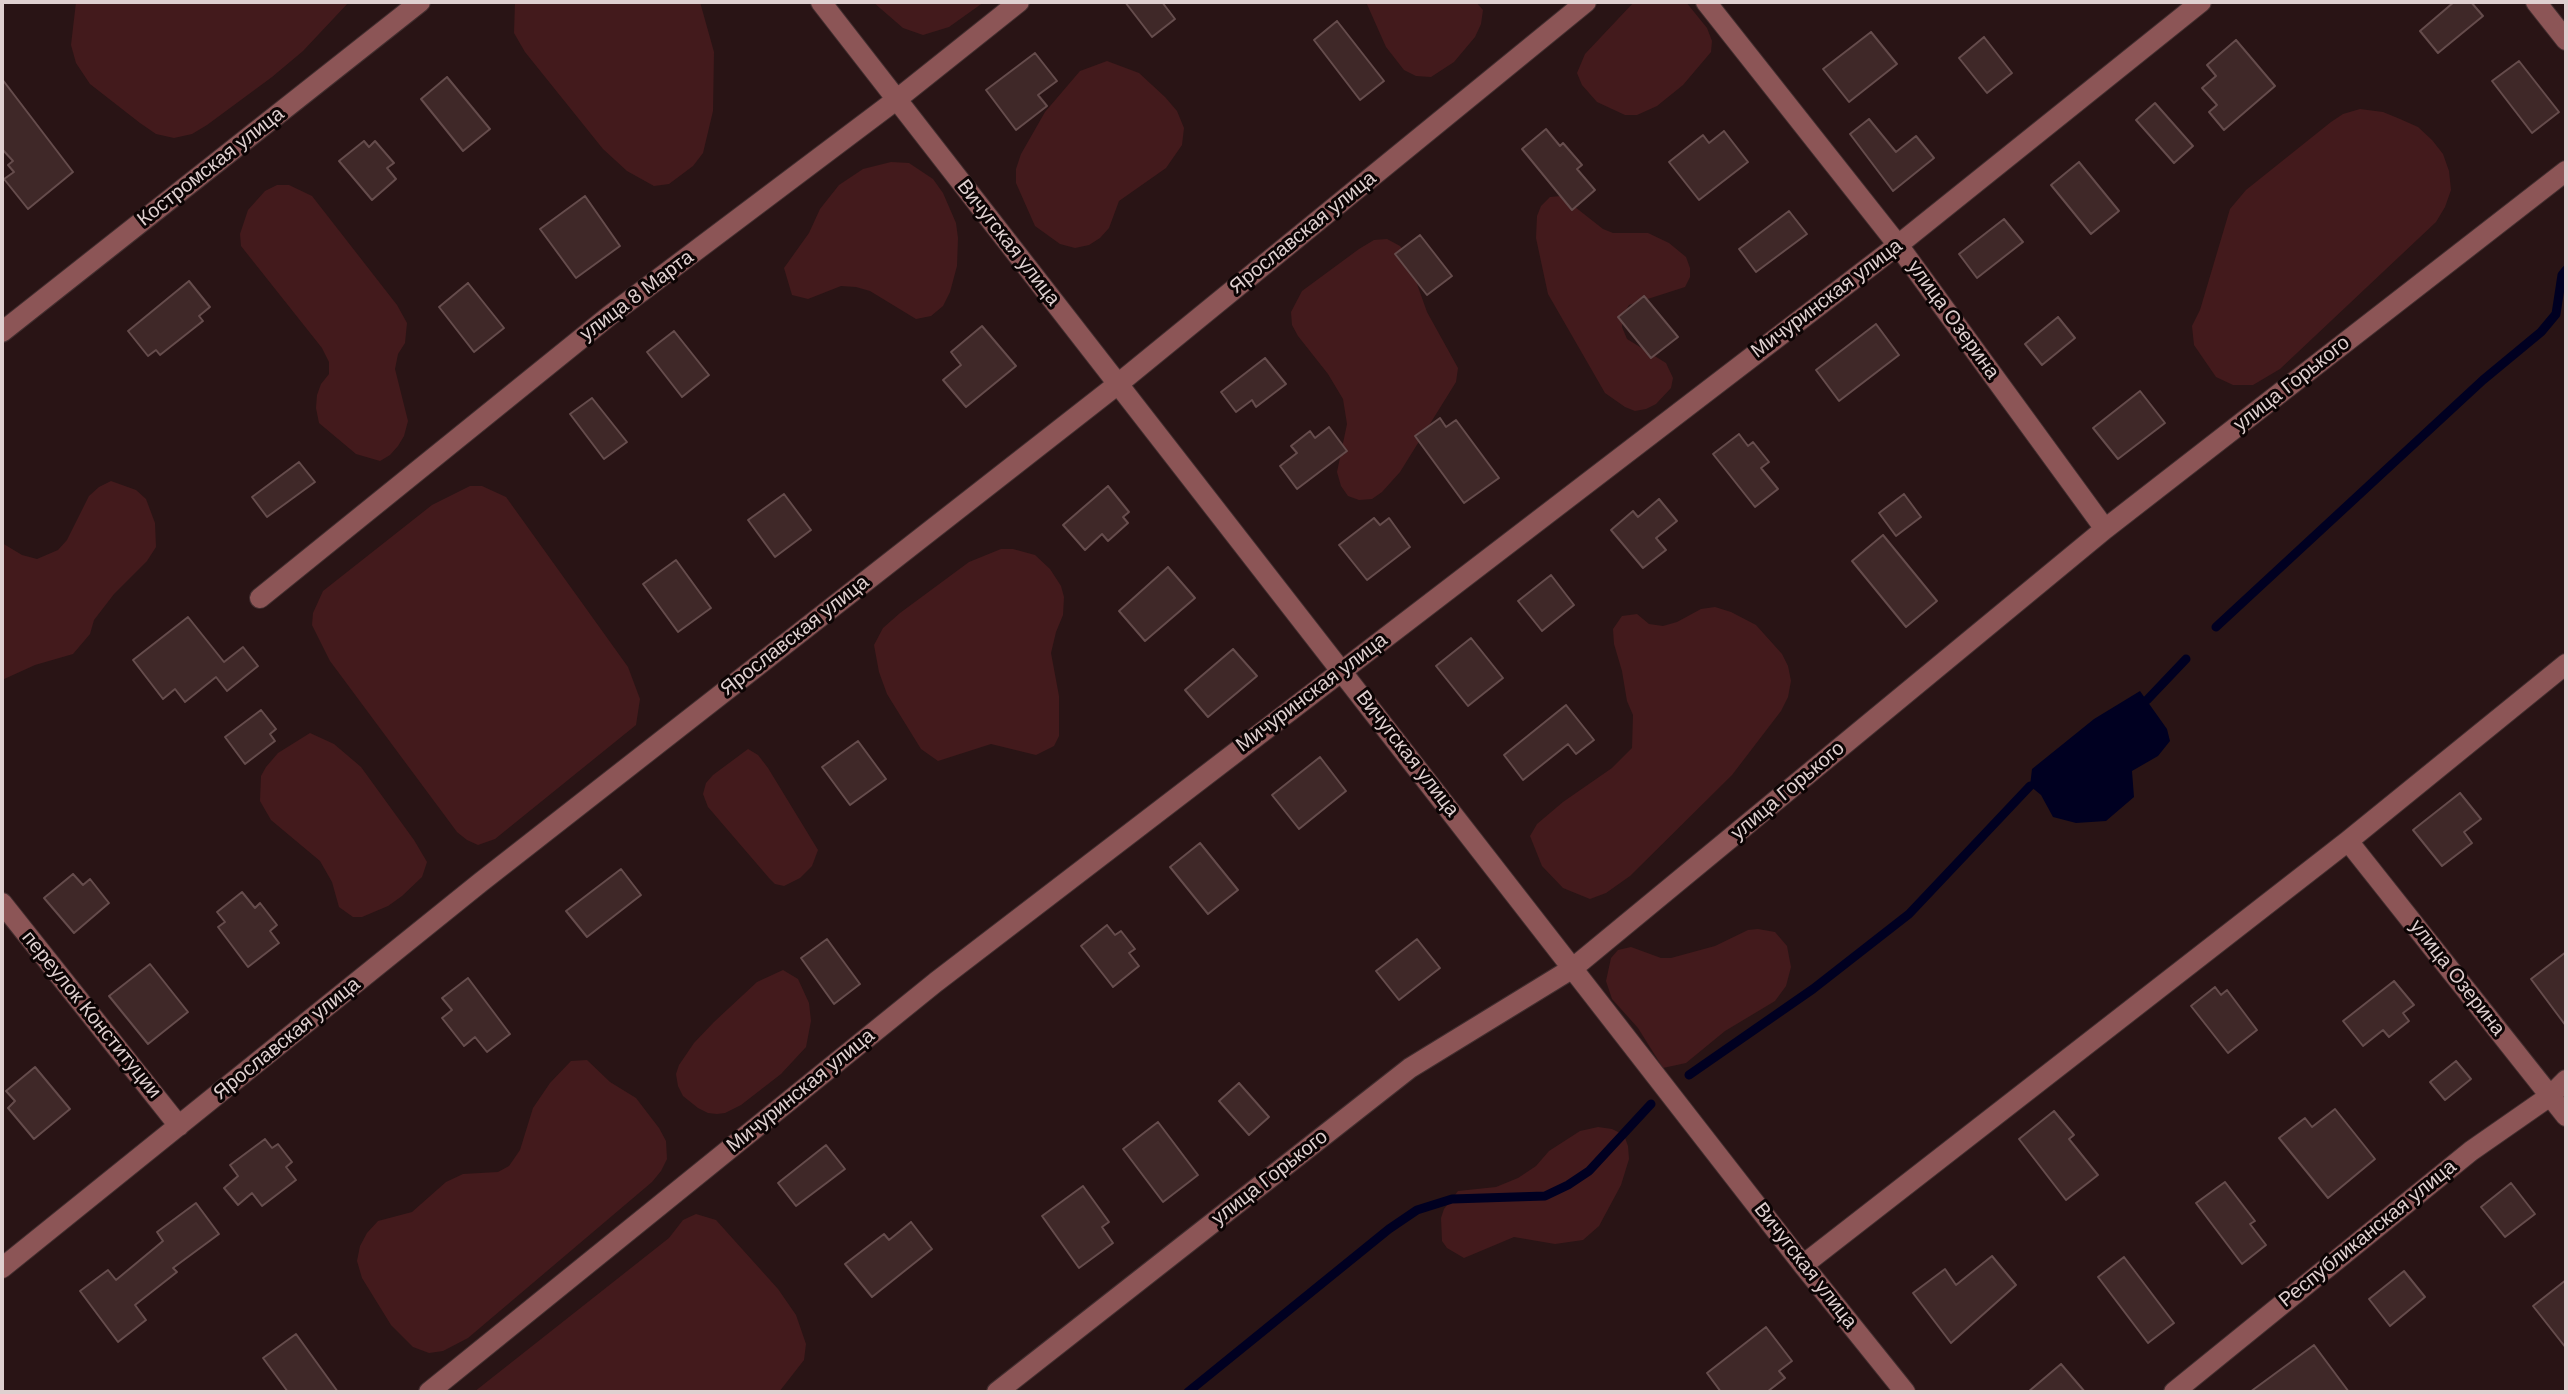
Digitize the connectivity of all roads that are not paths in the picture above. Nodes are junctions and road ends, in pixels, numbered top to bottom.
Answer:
1 (420, 2) edge
2 (821, 2) edge
3 (1019, 2) edge
4 (1586, 2) edge
5 (1706, 2) edge
6 (2201, 2) edge
7 (2536, 2) edge
8 (2566, 40) edge
9 (896, 100) junction
10 (2566, 171) edge
11 (1898, 245) junction
12 (2, 332) edge
13 (1118, 384) junction
14 (2105, 529) junction
15 (260, 598) dead end
16 (2566, 664) edge
17 (1342, 670) junction
18 (2348, 841) junction
19 (2, 903) edge
20 (1573, 968) junction
21 (2566, 1080) edge
22 (2550, 1096) junction
23 (2566, 1116) edge
24 (179, 1126) junction
25 (1803, 1265) junction
26 (2, 1268) edge
27 (429, 1392) edge
28 (997, 1392) edge
29 (1905, 1392) edge
30 (2174, 1392) edge

1 - 12 street, Костромская улица
2 - 9 street, Вичугская улица
3 - 9 street, улица 8 Марта
4 - 13 street, Ярославская улица
5 - 11 street, улица Озерина
6 - 11 street, Мичуринская улица
7 - 8 street
9 - 13 street, Вичугская улица
9 - 15 street, улица 8 Марта
10 - 14 street, улица Горького
11 - 14 street, улица Озерина
11 - 17 street, Мичуринская улица
13 - 17 street, Вичугская улица
13 - 24 street, Ярославская улица
14 - 20 street, улица Горького
16 - 18 street
17 - 20 street, Вичугская улица
17 - 27 street, Мичуринская улица
18 - 22 street, улица Озерина
18 - 25 street
19 - 24 street, переулок Конституции
20 - 25 street, Вичугская улица
20 - 28 street, улица Горького
21 - 22 street, Республиканская улица
22 - 23 street, улица Озерина
22 - 30 street, Республиканская улица
24 - 26 street, Ярославская улица
25 - 29 street, Вичугская улица

